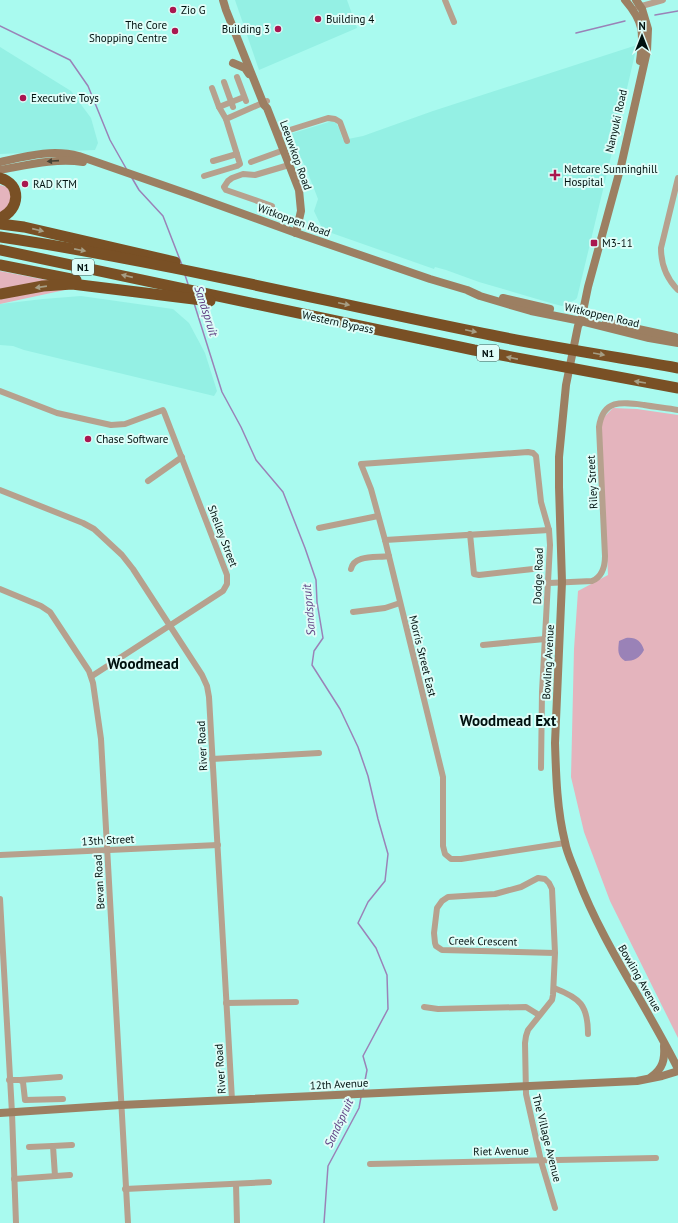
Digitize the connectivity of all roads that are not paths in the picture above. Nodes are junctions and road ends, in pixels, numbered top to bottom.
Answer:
1 (445, 0) edge
2 (626, 0) edge
3 (663, 0) edge
4 (224, 1) edge
5 (636, 5) edge
6 (454, 22) dead end
7 (233, 63) dead end
8 (237, 77) dead end
9 (224, 82) dead end
10 (212, 88) dead end
11 (258, 90) junction
12 (232, 104) junction
13 (266, 104) junction
14 (220, 107) junction
15 (226, 119) junction
16 (277, 134) junction
17 (347, 140) dead end
18 (284, 150) junction
19 (237, 154) junction
20 (213, 161) dead end
21 (0, 162) edge
22 (251, 162) dead end
23 (290, 165) junction
24 (106, 166) junction
25 (0, 170) edge
26 (204, 176) dead end
27 (0, 178) edge
28 (678, 178) edge
29 (272, 206) dead end
30 (670, 212) junction
31 (678, 214) edge
32 (0, 218) edge
33 (0, 224) edge
34 (296, 233) junction
35 (0, 237) edge
36 (0, 250) edge
37 (160, 262) junction
38 (0, 265) edge
39 (122, 290) junction
40 (165, 290) junction
41 (678, 290) edge
42 (0, 294) edge
43 (579, 322) junction
44 (678, 338) edge
45 (678, 343) edge
46 (678, 368) edge
47 (678, 388) edge
48 (0, 391) edge
49 (678, 410) edge
50 (182, 457) junction
51 (537, 458) joint
52 (148, 482) dead end
53 (0, 490) edge
54 (378, 516) junction
55 (319, 528) dead end
56 (549, 530) junction
57 (470, 534) junction
58 (385, 540) junction
59 (388, 556) junction
60 (350, 566) dead end
61 (534, 569) dead end
62 (562, 582) junction
63 (549, 583) junction
64 (0, 589) edge
65 (400, 603) junction
66 (353, 612) dead end
67 (170, 626) junction
68 (545, 639) junction
69 (483, 645) dead end
70 (92, 676) junction
71 (319, 753) dead end
72 (212, 759) junction
73 (541, 768) dead end
74 (565, 843) junction
75 (218, 845) junction
76 (107, 850) junction
77 (0, 855) edge
78 (552, 889) joint
79 (0, 899) edge
80 (555, 953) junction
81 (2, 963) edge
82 (554, 988) junction
83 (296, 1002) dead end
84 (226, 1003) junction
85 (424, 1007) dead end
86 (538, 1016) junction
87 (588, 1034) dead end
88 (3, 1039) edge
89 (664, 1040) junction
90 (678, 1070) edge
91 (60, 1077) dead end
92 (649, 1079) junction
93 (10, 1080) junction
94 (20, 1080) junction
95 (525, 1086) junction
96 (63, 1099) dead end
97 (232, 1100) junction
98 (121, 1105) junction
99 (0, 1113) edge
100 (12, 1113) junction
101 (72, 1145) dead end
102 (29, 1146) dead end
103 (53, 1146) junction
104 (656, 1158) dead end
105 (541, 1160) junction
106 (370, 1164) dead end
107 (70, 1175) dead end
108 (55, 1176) junction
109 (14, 1179) junction
110 (269, 1182) dead end
111 (236, 1184) junction
112 (125, 1189) junction
113 (555, 1208) dead end
114 (127, 1221) edge
115 (16, 1223) edge
116 (237, 1223) edge

1 - 6 street
2 - 5 main road, Nanyuki Road
3 - 5 street
4 - 11 main road, Leeuwkop Road
4 - 13 main road, Leeuwkop Road
5 - 43 main road, Nanyuki Road
7 - 11 main road
8 - 12 street
9 - 12 street
10 - 14 street
11 - 13 main road, Leeuwkop Road
12 - 14 street
13 - 15 street
13 - 16 main road, Leeuwkop Road
14 - 15 street
15 - 19 street
16 - 17 street
16 - 18 main road, Leeuwkop Road
18 - 22 street
18 - 23 main road, Leeuwkop Road
19 - 20 street
19 - 26 street
21 - 24 main road, Witkoppen Road
23 - 29 street
23 - 34 main road, Leeuwkop Road
24 -> 25 main road, Witkoppen Road
24 - 34 main road, Witkoppen Road
27 - 32 highway
28 - 30 street
30 - 31 street
30 - 41 street
33 -> 37 highway
34 - 43 main road, Witkoppen Road
35 -> 37 highway, N1
40 -> 36 highway, N1
37 -> 46 highway, Western Bypass / N1
38 - 39 highway
39 - 40 highway
39 -> 42 highway
47 -> 40 highway, Western Bypass / N1
43 - 44 main road, Witkoppen Road
43 - 45 main road, Witkoppen Road
43 - 62 main road, Bowling Avenue
48 - 50 street, Shelley Street
49 - 62 street, Riley Street
50 - 52 street
50 - 67 street, Shelley Street
51 - 54 street, Morris Street East
51 - 56 street, Dodge Road
53 - 67 street, River Road
54 - 55 street
54 - 58 street, Morris Street East
56 - 57 street
56 - 63 street, Dodge Road
57 - 58 street
57 - 61 street
58 - 59 street, Morris Street East
59 - 60 street
59 - 65 street, Morris Street East
62 - 63 street, Riley Street
62 - 74 main road, Bowling Avenue
63 - 68 street, Dodge Road
64 - 70 street, Bevan Road
65 - 66 street
65 - 74 street, Morris Street East
67 - 70 street, Shelley Street
67 - 72 street, River Road
68 - 69 street
68 - 73 street, Dodge Road
70 - 76 street, Bevan Road
71 - 72 street
72 - 75 street, River Road
74 - 89 main road, Bowling Avenue
75 - 76 street, 13th Street
75 - 84 street, River Road
76 - 77 street, 13th Street
76 - 98 street, Bevan Road
78 - 80 street, The Village Avenue
78 - 80 street, Creek Crescent
79 - 81 street
80 - 82 street, The Village Avenue
81 - 88 street
82 - 86 street, The Village Avenue
82 - 87 street
83 - 84 street
84 - 97 street, River Road
85 - 86 street
86 - 95 street, The Village Avenue
88 - 93 street
89 - 90 main road, Bowling Avenue
89 - 92 main road
90 - 92 main road, 12th Avenue
91 - 94 street
92 - 95 main road, 12th Avenue
93 - 94 street
93 - 100 street
94 - 96 street
95 - 97 main road, 12th Avenue
95 - 105 street, The Village Avenue
97 - 98 main road, 12th Avenue
98 - 100 main road, 12th Avenue
98 - 112 street, Bevan Road
99 - 100 main road, 12th Avenue
100 - 109 street
101 - 103 street
102 - 103 street
103 - 108 street
104 - 105 street, Riet Avenue
105 - 106 street, Riet Avenue
105 - 113 street, The Village Avenue
107 - 108 street
108 - 109 street
109 - 115 street
110 - 111 street
111 - 112 street
111 - 116 street
112 - 114 street, Bevan Road

